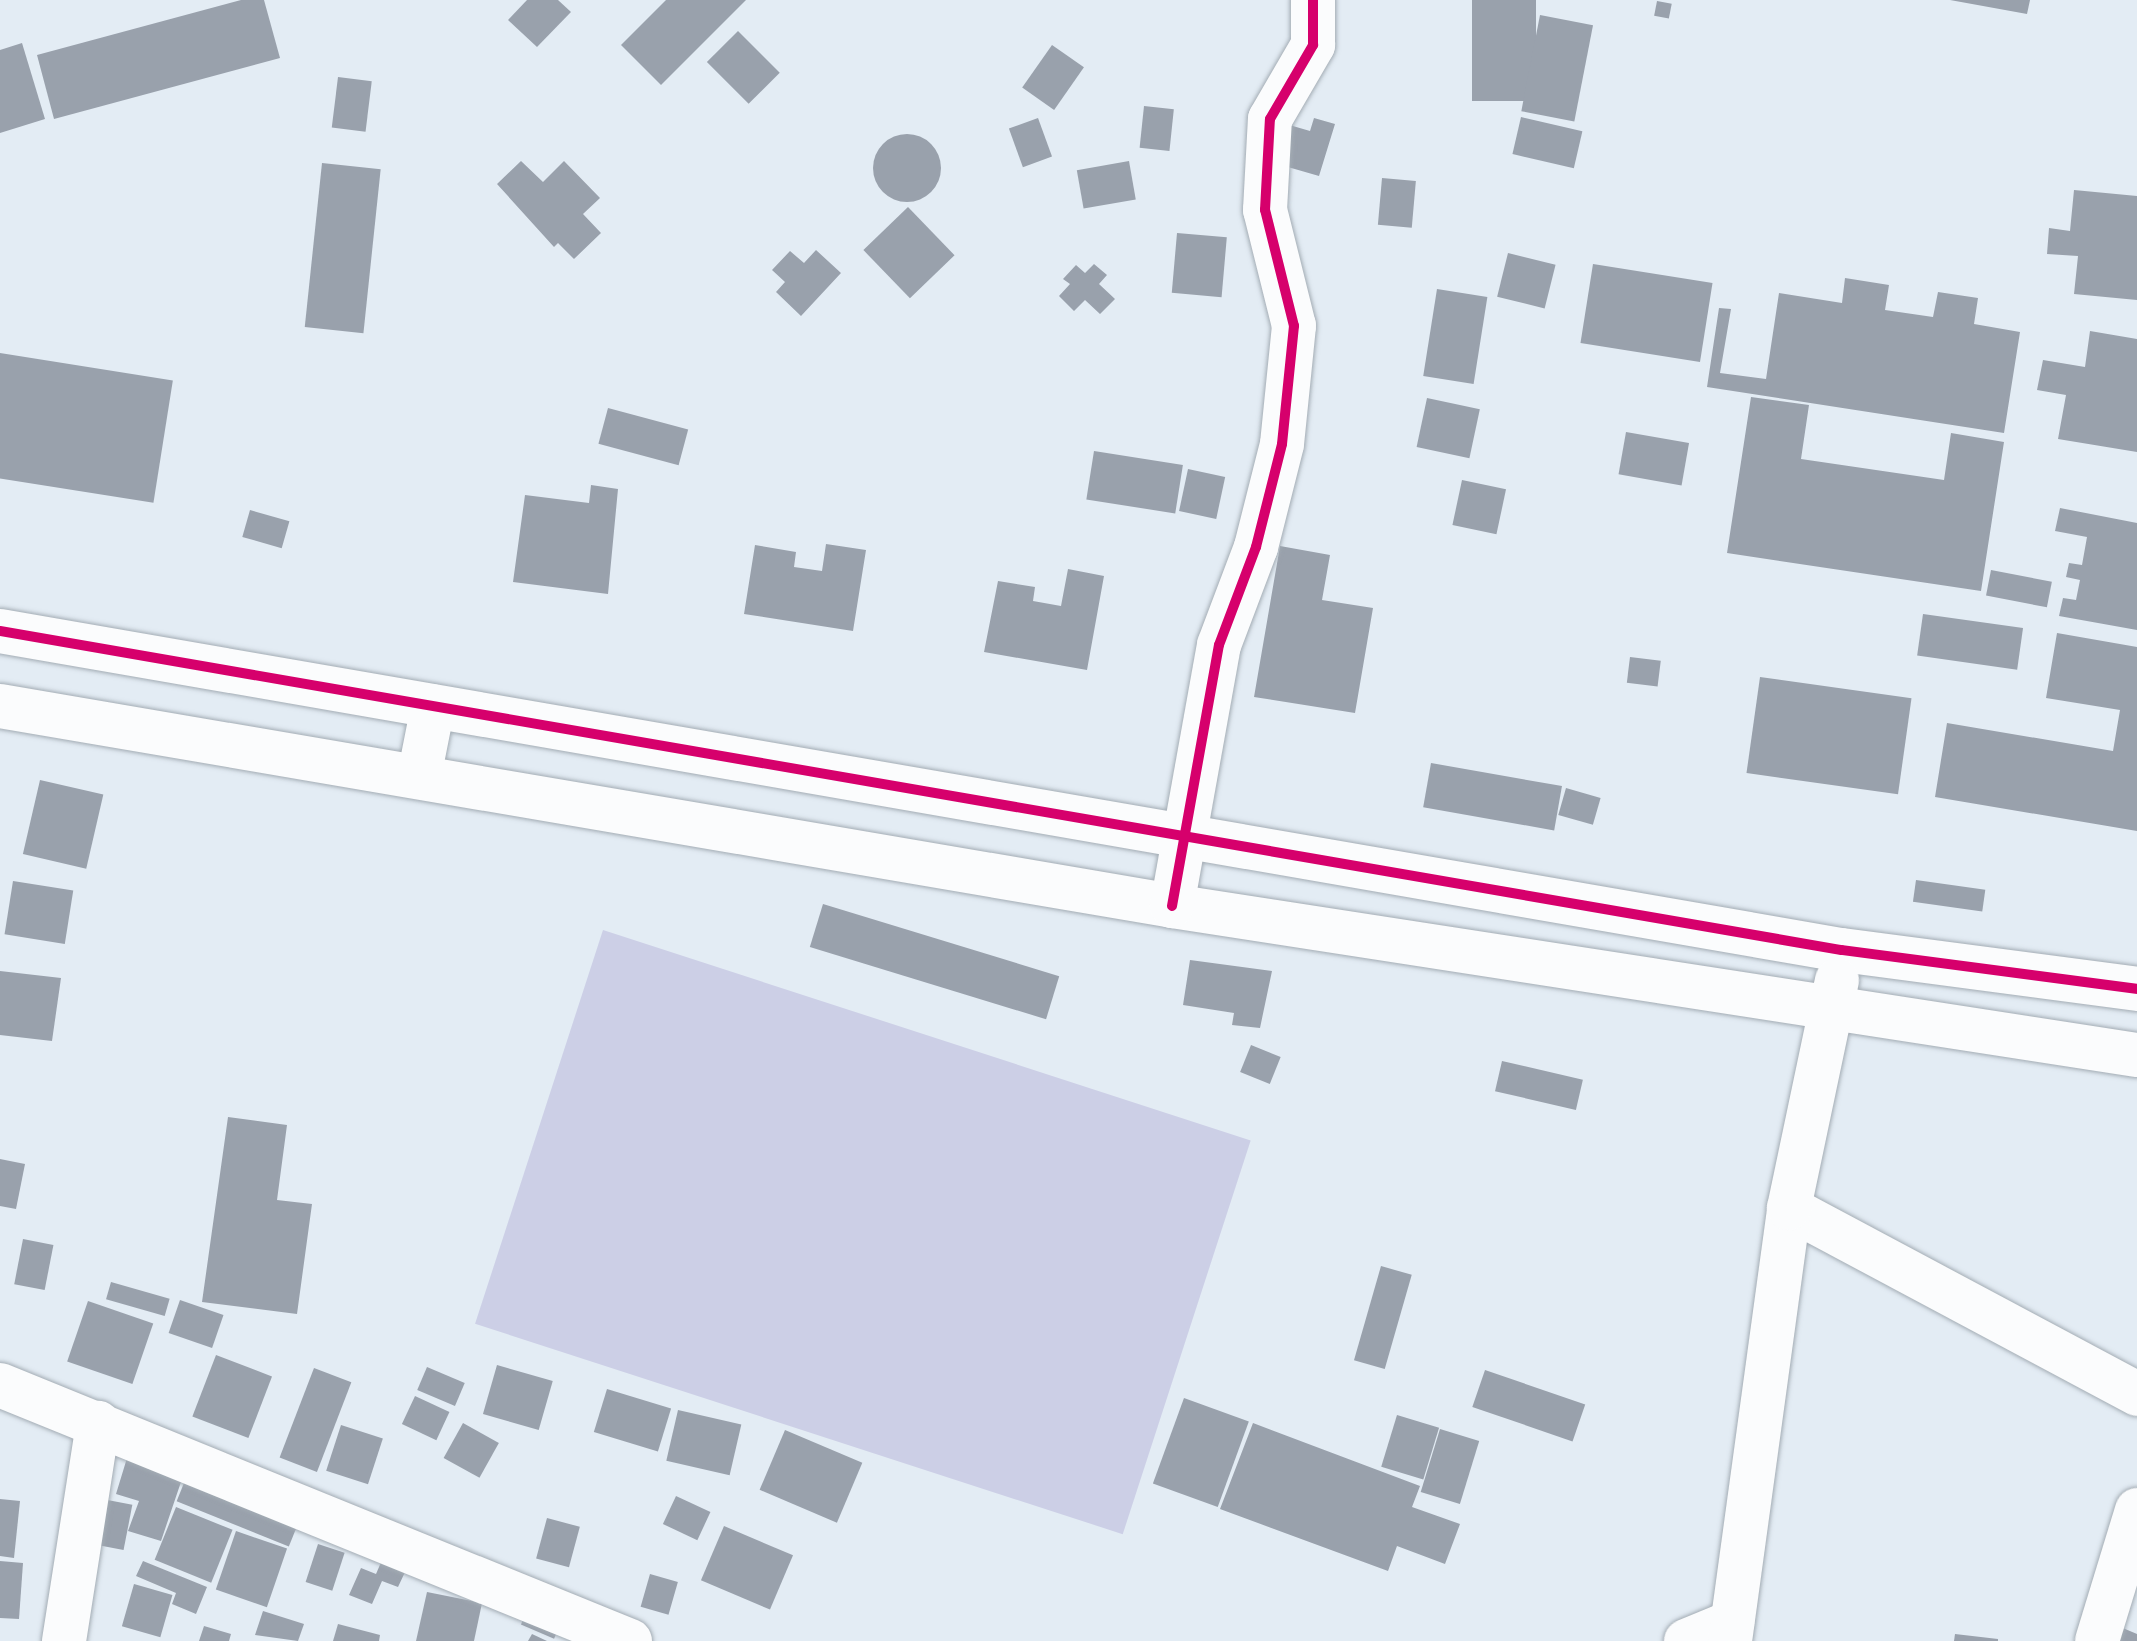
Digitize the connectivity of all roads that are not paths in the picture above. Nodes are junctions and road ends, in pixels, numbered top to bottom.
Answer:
1 (1313, 0) edge
2 (0, 631) edge
3 (0, 706) edge
4 (433, 706) junction
5 (419, 777) junction
6 (1184, 833) junction
7 (1172, 906) junction
8 (1842, 950) junction
9 (2137, 989) edge
10 (1833, 1009) junction
11 (2137, 1055) edge
12 (1789, 1208) junction
13 (0, 1385) edge
14 (2137, 1394) edge
15 (98, 1423) junction
16 (2137, 1510) edge
17 (1731, 1631) edge
18 (64, 1641) edge
19 (630, 1641) edge
20 (1686, 1641) edge
21 (2097, 1641) edge

1 - 6 street
2 - 4 street
3 - 5 street
4 - 5 street
4 - 6 street
5 - 7 street
6 - 7 street
6 - 8 street
7 - 10 street
8 - 9 street
8 - 10 street
10 - 11 street
10 - 12 street
12 - 14 street
12 - 17 street
13 - 15 street
15 - 18 street
15 - 19 street
16 - 21 street
17 - 20 street

